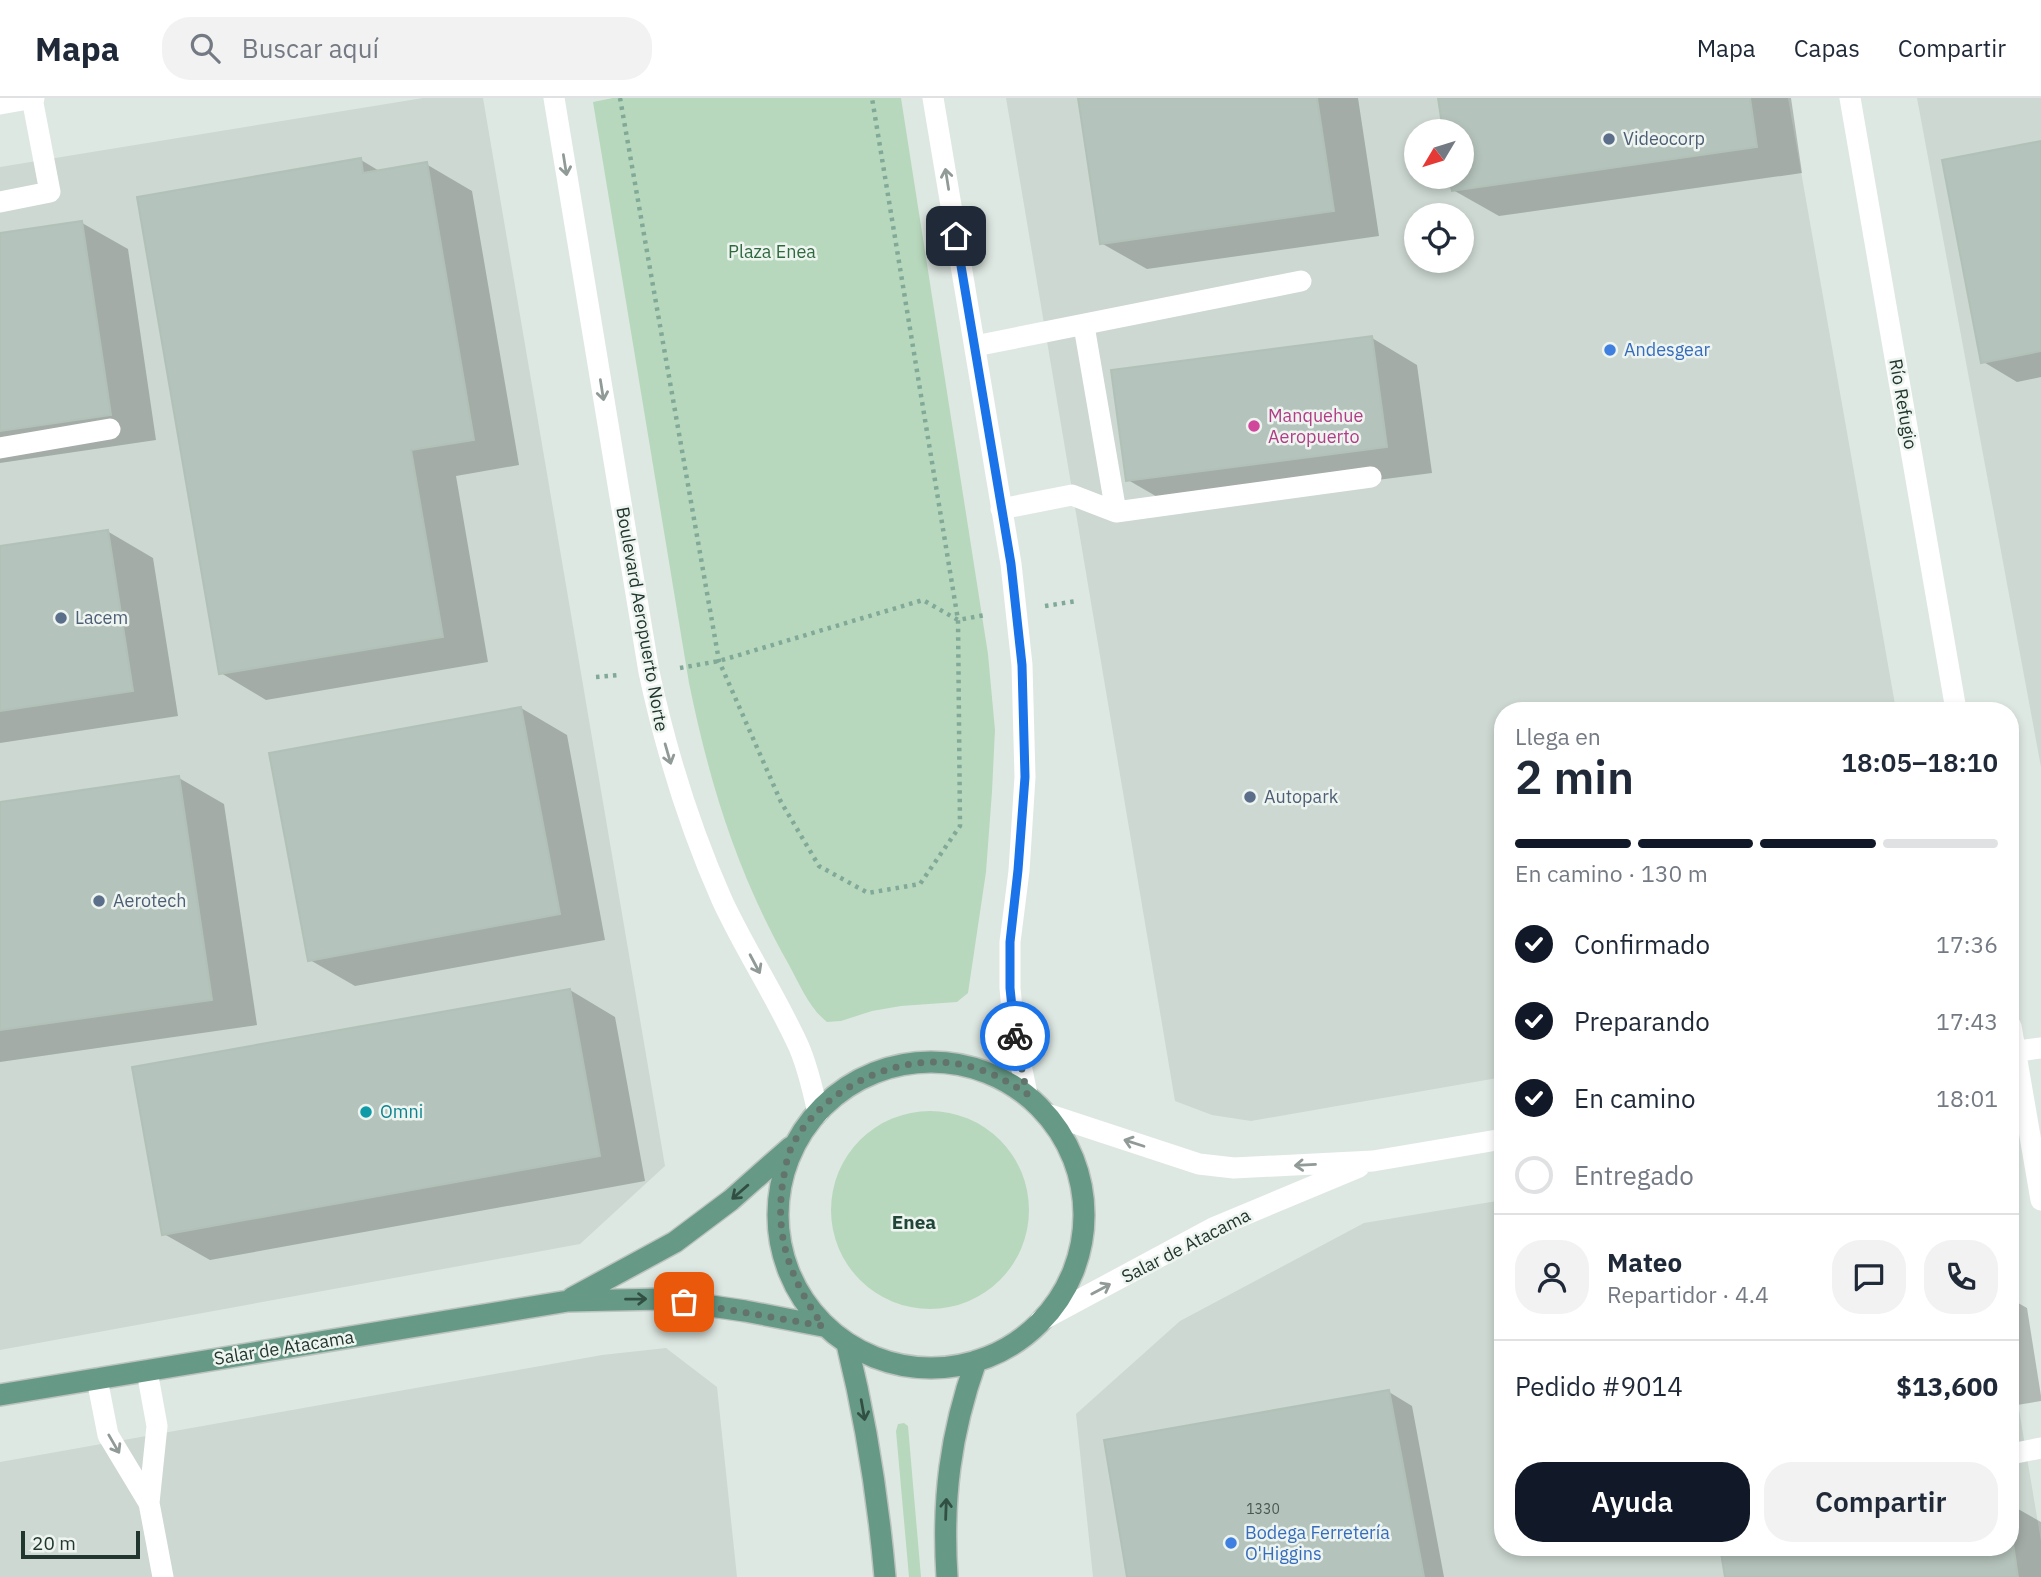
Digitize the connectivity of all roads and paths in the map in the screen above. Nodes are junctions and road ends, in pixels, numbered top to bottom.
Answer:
1 (33, 98) edge
2 (554, 98) edge
3 (620, 98) edge
4 (872, 98) edge
5 (933, 98) edge
6 (1850, 98) edge
7 (0, 104) edge
8 (0, 202) edge
9 (1301, 281) dead end
10 (1084, 326) junction
11 (975, 346) junction
12 (110, 429) dead end
13 (0, 448) edge
14 (1371, 477) dead end
15 (1001, 509) junction
16 (1116, 512) junction
17 (1077, 601) dead end
18 (1016, 610) junction
19 (958, 620) junction
20 (719, 661) junction
21 (649, 673) junction
22 (596, 677) dead end
23 (1955, 702) edge
24 (2041, 1048) edge
25 (2019, 1051) edge
26 (2019, 1084) edge
27 (1027, 1094) junction
28 (818, 1113) junction
29 (1047, 1114) junction
30 (1494, 1141) edge
31 (791, 1147) junction
32 (1373, 1161) junction
33 (2041, 1200) edge
34 (568, 1301) junction
35 (1040, 1321) junction
36 (823, 1326) junction
37 (847, 1344) junction
38 (976, 1361) junction
39 (146, 1371) junction
40 (97, 1379) junction
41 (0, 1395) edge
42 (2041, 1448) edge
43 (2019, 1452) edge
44 (149, 1503) junction
45 (163, 1577) edge
46 (885, 1577) edge
47 (947, 1577) edge

1 - 7 street
1 - 8 street
2 -> 21 street, Boulevard Aeropuerto Norte
3 - 20 path
4 - 19 path
11 -> 5 street
6 - 23 street, Río Refugio
9 - 10 street
10 - 11 street
10 - 16 street
11 - 15 street
12 - 13 street
14 - 16 street
15 - 16 street
15 - 18 street
17 - 18 path
18 - 19 path
18 - 27 street
19 - 20 path
19 - 20 path
20 - 21 path
21 - 22 path
21 -> 28 street, Boulevard Aeropuerto Norte
24 - 25 street
26 - 33 street
27 - 28 main road
27 - 29 main road
28 - 31 main road
32 -> 29 street, Salar de Atacama
29 - 35 main road
30 - 32 street, Salar de Atacama
31 -> 34 main road, Salar de Atacama
31 - 36 main road
35 -> 32 street, Salar de Atacama
34 -> 36 main road, Salar de Atacama
34 - 39 main road, Salar de Atacama
35 - 38 main road
36 - 37 main road
37 - 38 main road
37 -> 46 main road
47 -> 38 main road
39 - 40 main road, Salar de Atacama
39 - 44 street
40 - 41 main road, Salar de Atacama
40 -> 44 street
42 - 43 street
44 - 45 street

